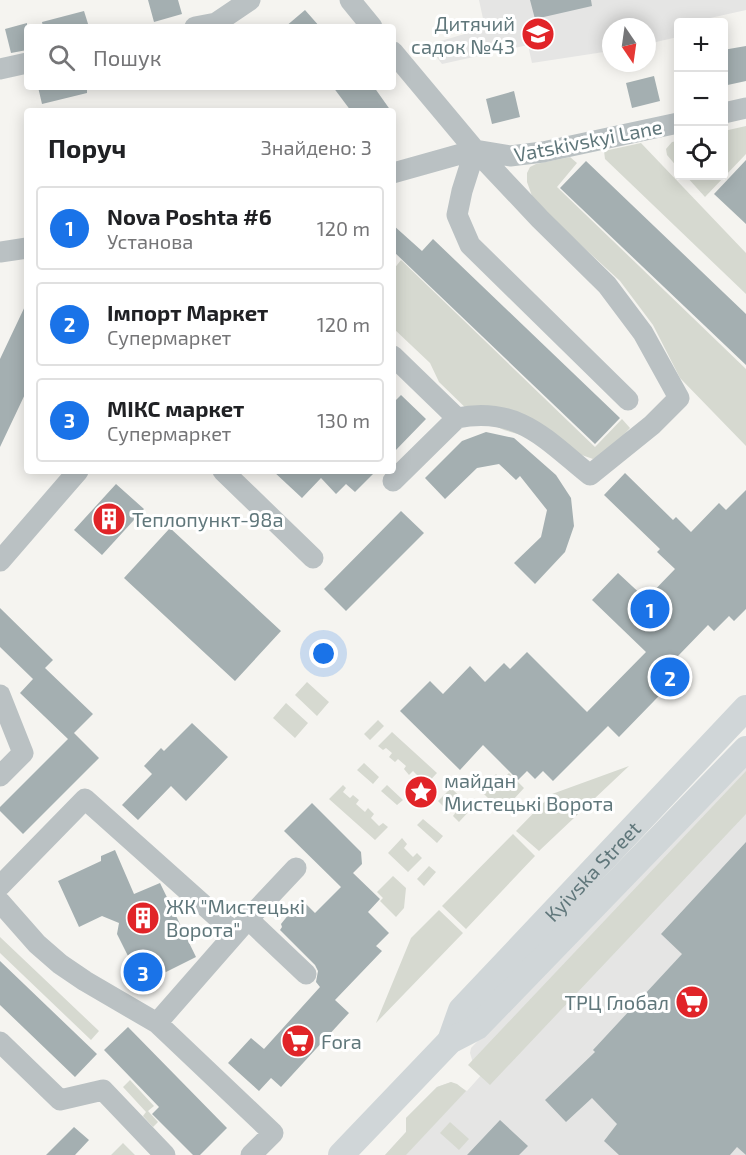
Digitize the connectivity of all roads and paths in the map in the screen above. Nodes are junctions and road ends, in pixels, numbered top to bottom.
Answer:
1 (250, 0) edge
2 (350, 0) edge
3 (208, 24) edge
4 (370, 24) edge
5 (396, 56) edge
6 (24, 64) edge
7 (0, 69) edge
8 (746, 108) edge
9 (728, 112) edge
10 (674, 124) edge
11 (475, 150) junction
12 (396, 172) edge
13 (24, 248) edge
14 (0, 252) edge
15 (397, 366) edge
16 (628, 400) dead end
17 (457, 418) junction
18 (75, 474) edge
19 (226, 474) edge
20 (393, 481) dead end
21 (313, 558) dead end
22 (0, 561) edge
23 (0, 695) edge
24 (746, 708) edge
25 (746, 749) edge
26 (0, 776) edge
27 (296, 868) dead end
28 (0, 886) edge
29 (0, 902) edge
30 (242, 926) junction
31 (306, 974) dead end
32 (157, 1023) junction
33 (450, 1041) junction
34 (0, 1042) edge
35 (165, 1155) edge
36 (251, 1155) edge
37 (341, 1155) edge

1 - 3 street
2 - 4 street
5 - 11 street
6 - 7 street
8 - 9 street
10 - 11 street, Vatskivskyi Lane
11 - 12 street, Vatskivskyi Lane
11 - 16 street
11 - 17 street
13 - 14 street
15 - 17 street
17 - 20 street
18 - 22 street
19 - 21 street
23 - 26 street
24 - 33 main road, Kyivska Street
25 - 33 main road, Kyivska Street
27 - 30 street
28 - 30 street
29 - 32 street
30 - 31 street
30 - 32 street
32 - 36 street
33 - 37 main road, Kyivska Street
34 - 35 street

